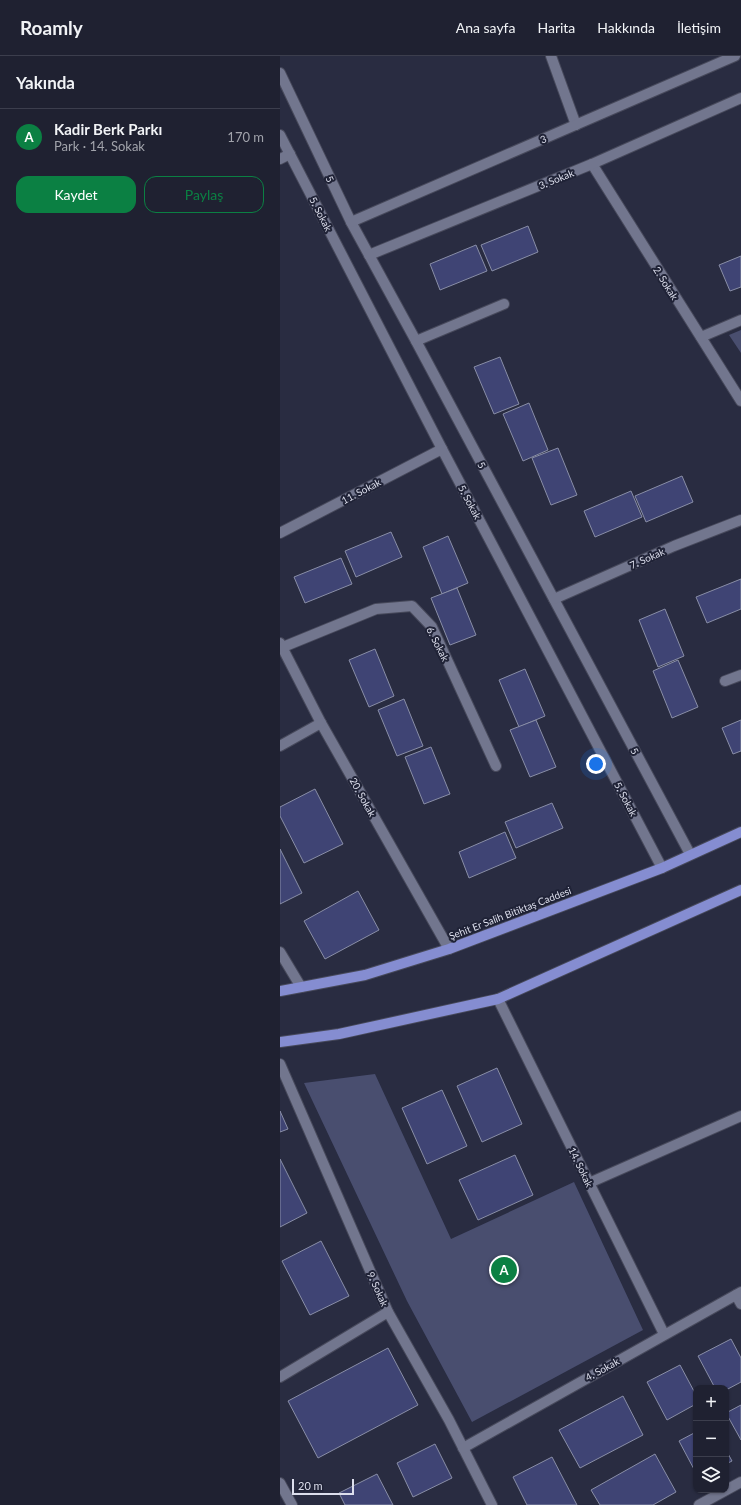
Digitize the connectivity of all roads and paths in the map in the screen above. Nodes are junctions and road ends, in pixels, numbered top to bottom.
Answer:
1 (551, 56) edge
2 (735, 56) edge
3 (280, 73) edge
4 (741, 98) edge
5 (576, 125) junction
6 (280, 135) edge
7 (290, 154) junction
8 (280, 159) edge
9 (592, 164) junction
10 (351, 222) junction
11 (369, 255) junction
12 (504, 304) dead end
13 (741, 320) edge
14 (701, 337) junction
15 (416, 341) junction
16 (741, 401) edge
17 (442, 449) junction
18 (741, 520) edge
19 (280, 533) edge
20 (554, 599) junction
21 (281, 645) edge
22 (741, 675) edge
23 (725, 681) dead end
24 (321, 723) junction
25 (280, 746) edge
26 (496, 766) dead end
27 (741, 832) edge
28 (690, 854) junction
29 (662, 868) junction
30 (741, 890) edge
31 (449, 949) junction
32 (280, 952) edge
33 (301, 987) junction
34 (280, 991) edge
35 (498, 999) junction
36 (280, 1042) edge
37 (280, 1064) edge
38 (741, 1116) edge
39 (589, 1183) junction
40 (738, 1293) edge
41 (741, 1304) edge
42 (388, 1312) junction
43 (664, 1334) junction
44 (280, 1377) edge
45 (463, 1448) junction
46 (741, 1482) edge
47 (280, 1483) edge
48 (292, 1505) edge
49 (492, 1505) edge
50 (698, 1505) edge

1 - 5 street
2 - 5 street, 3
3 - 10 street, 5
4 - 9 street, 3. Sokak
5 - 10 street, 3
6 - 7 street, 5. Sokak
7 - 8 street
7 - 17 street, 5. Sokak
9 - 11 street, 3. Sokak
9 - 14 street, 2. Sokak
10 - 11 street, 5
11 - 15 street, 5
12 - 15 street
13 - 14 street
14 - 16 street, 2. Sokak
15 - 20 street, 5
17 - 19 street, 11. Sokak
17 - 29 street, 5. Sokak
18 - 20 street, 7. Sokak
20 - 28 street, 5
21 - 24 street, 20. Sokak
21 - 26 street, 6. Sokak
22 - 23 street
24 - 25 street
24 - 31 street, 20. Sokak
27 - 28 main road, Şehit Er Salih Bitiktaş Caddesi
28 - 29 main road, Şehit Er Salih Bitiktaş Caddesi
29 - 31 main road, Şehit Er Salih Bitiktaş Caddesi
30 - 35 main road
31 - 33 main road, Şehit Er Salih Bitiktaş Caddesi
32 - 33 street
33 - 34 main road, Şehit Er Salih Bitiktaş Caddesi
35 - 36 main road
35 - 39 street, 14. Sokak
37 - 42 street, 9. Sokak
38 - 39 street
39 - 43 street, 14. Sokak
40 - 41 street
40 - 43 street, 4. Sokak
42 - 44 street
42 - 45 street, 9. Sokak
43 - 45 street, 4. Sokak
45 - 49 street, 9. Sokak
46 - 50 street
47 - 48 street

